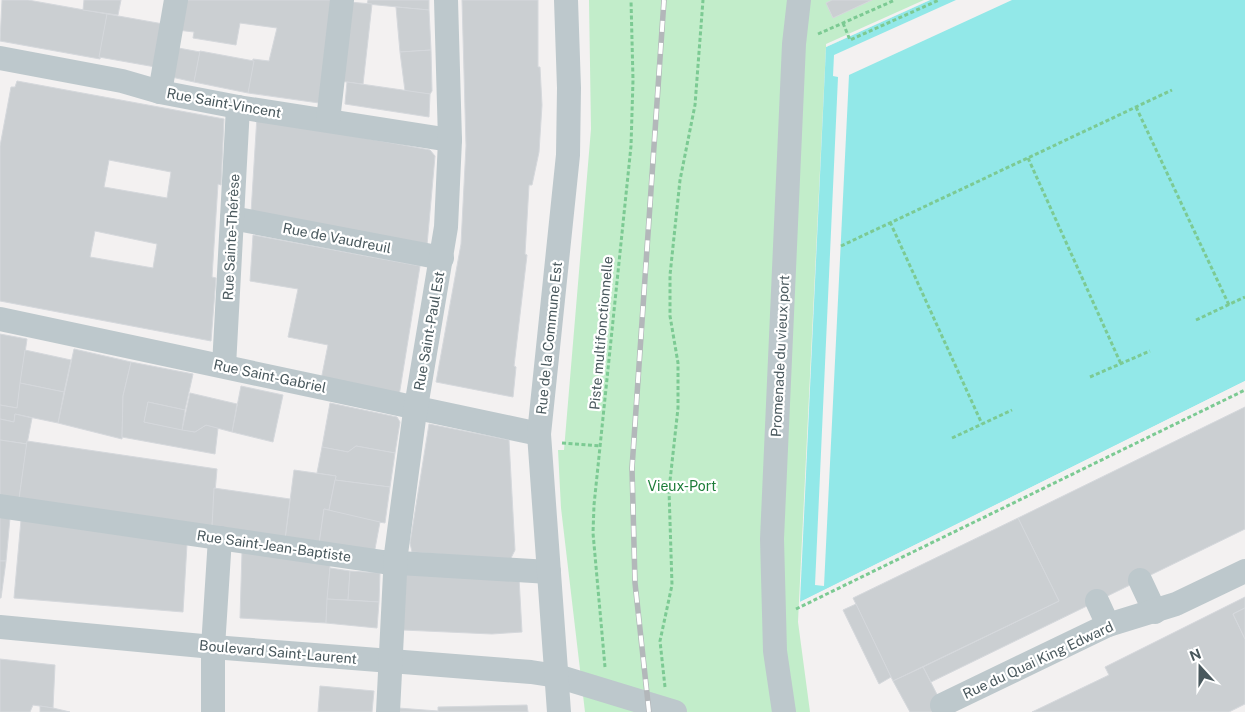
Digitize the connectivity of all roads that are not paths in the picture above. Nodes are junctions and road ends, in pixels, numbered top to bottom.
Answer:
1 (176, 0) edge
2 (342, 0) edge
3 (446, 0) edge
4 (566, 0) edge
5 (799, 0) edge
6 (0, 58) edge
7 (160, 92) junction
8 (238, 107) junction
9 (328, 120) junction
10 (450, 140) junction
11 (232, 218) junction
12 (442, 258) junction
13 (0, 318) edge
14 (224, 366) junction
15 (416, 407) junction
16 (550, 438) junction
17 (0, 506) edge
18 (220, 538) junction
19 (395, 563) junction
20 (1245, 571) edge
21 (550, 572) junction
22 (1140, 580) dead end
23 (1097, 601) dead end
24 (1155, 612) junction
25 (1108, 625) junction
26 (0, 627) edge
27 (213, 647) junction
28 (390, 660) junction
29 (557, 676) junction
30 (942, 705) dead end
31 (213, 712) edge
32 (388, 712) edge
33 (559, 712) edge
34 (675, 712) edge
35 (784, 712) edge

1 - 7 street
2 - 9 street
3 - 10 street, Rue Saint-Paul Est
4 - 16 street, Rue de la Commune Est
5 - 35 street, Promenade du vieux port
6 - 7 street, Rue Saint-Vincent
7 - 8 street, Rue Saint-Vincent
8 - 9 street, Rue Saint-Vincent
8 - 11 street, Rue Sainte-Thérèse
9 - 10 street, Rue Saint-Vincent
10 - 12 street, Rue Saint-Paul Est
11 - 12 street, Rue de Vaudreuil
11 - 14 street, Rue Sainte-Thérèse
12 - 15 street, Rue Saint-Paul Est
13 - 14 street, Rue Saint-Gabriel
14 - 15 street, Rue Saint-Gabriel
15 - 16 street, Rue Saint-Gabriel
15 - 19 street, Rue Saint-Paul Est
16 - 21 street, Rue de la Commune Est
17 - 18 street, Rue Saint-Jean-Baptiste
18 - 19 street, Rue Saint-Jean-Baptiste
18 - 27 street
19 - 21 street, Rue Saint-Jean-Baptiste
19 - 28 street, Rue Saint-Paul Est
20 - 24 street, Rue du Quai King Edward
21 - 29 street, Rue de la Commune Est
22 - 24 street
23 - 25 street
24 - 25 street, Rue du Quai King Edward
25 - 30 street, Rue du Quai King Edward
26 - 27 street, Boulevard Saint-Laurent
27 - 28 street, Boulevard Saint-Laurent
27 - 31 street
28 - 29 street, Boulevard Saint-Laurent
28 - 32 street, Rue Saint-Paul Est
29 - 33 street, Rue de la Commune Est
29 - 34 street

